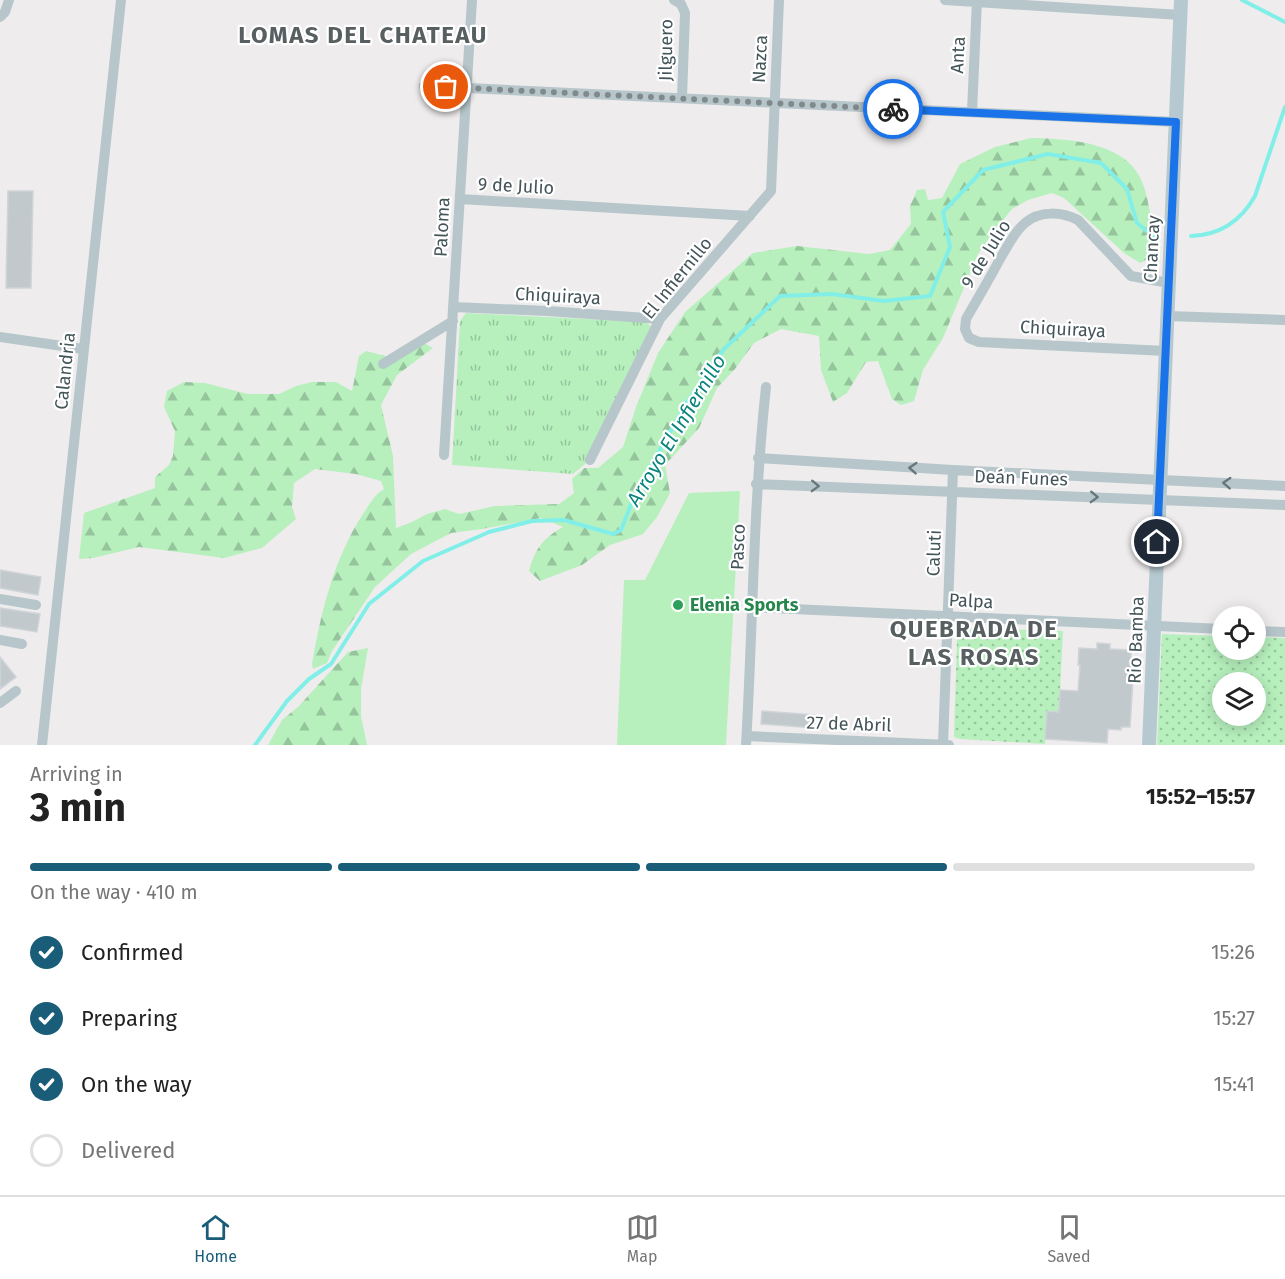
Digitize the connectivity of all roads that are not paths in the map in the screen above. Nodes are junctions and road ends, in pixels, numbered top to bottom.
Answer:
1 (9, 0) edge
2 (121, 0) edge
3 (472, 0) edge
4 (779, 0) edge
5 (945, 0) edge
6 (1181, 0) edge
7 (977, 1) edge
8 (677, 2) edge
9 (1180, 15) junction
10 (0, 17) edge
11 (424, 86) dead end
12 (467, 88) junction
13 (682, 98) junction
14 (775, 103) junction
15 (972, 112) junction
16 (1176, 122) junction
17 (771, 191) joint
18 (460, 199) junction
19 (750, 216) junction
20 (1169, 283) junction
21 (453, 307) junction
22 (1168, 316) junction
23 (660, 319) junction
24 (1285, 320) edge
25 (453, 321) junction
26 (965, 329) joint
27 (0, 337) edge
28 (83, 349) junction
29 (1166, 351) junction
30 (383, 364) dead end
31 (766, 387) dead end
32 (444, 455) dead end
33 (758, 458) junction
34 (590, 460) dead end
35 (953, 470) junction
36 (1161, 480) junction
37 (756, 484) junction
38 (1285, 486) edge
39 (952, 491) junction
40 (1159, 500) junction
41 (1285, 505) edge
42 (0, 599) edge
43 (36, 605) dead end
44 (753, 607) junction
45 (948, 616) junction
46 (1154, 626) junction
47 (1212, 629) edge
48 (1266, 631) edge
49 (1285, 632) edge
50 (0, 640) edge
51 (22, 644) dead end
52 (16, 692) dead end
53 (0, 704) edge
54 (746, 741) edge
55 (42, 745) edge
56 (943, 745) edge
57 (950, 745) edge
58 (1149, 745) edge

1 - 10 street
2 - 28 street, Calandria
3 - 12 street, Paloma
4 - 14 street, Nazca
5 - 7 street
6 - 9 main road, Chancay
7 - 9 street
7 - 15 street, Anta
8 - 13 street, Jilguero
9 - 16 main road, Chancay
11 - 12 street
12 - 13 street
12 - 18 street, Paloma
13 - 14 street
14 - 15 street
14 - 17 street, Nazca
15 - 16 street
16 - 20 main road, Chancay
17 - 19 street, El Infiernillo
18 - 19 street, 9 de Julio
18 - 21 street, Paloma
19 - 23 street, El Infiernillo
20 - 22 main road, Chancay
20 - 26 street, 9 de Julio
21 - 23 street, Chiquiraya
21 - 25 street, Paloma
22 - 24 street
22 - 29 main road, Chancay
23 - 34 street, El Infiernillo
25 - 30 street
25 - 32 street, Paloma
26 - 29 street, Chiquiraya
27 - 28 street
28 - 55 street, Calandria
29 - 36 main road, Chancay
31 - 33 street, Pasco
35 -> 33 street, Deán Funes
33 - 37 street, Pasco
35 - 36 street, Deán Funes
35 - 39 street, Caluti
38 -> 36 street, Deán Funes
36 - 40 main road, Chancay
37 -> 39 street, Deán Funes
37 - 44 street, Pasco
39 -> 40 street, Deán Funes
39 - 45 street, Caluti
40 - 41 street, Deán Funes
40 - 46 main road, Rio Bamba
42 - 43 street
44 - 45 street, Palpa
44 - 54 street, Pasco
45 - 46 street, Palpa
45 - 56 street, Caluti
46 - 47 street, Palpa
46 - 58 main road, Rio Bamba
48 - 49 street
50 - 51 street
52 - 53 street
54 - 56 street, 27 de Abril
56 - 57 street, 27 de Abril

